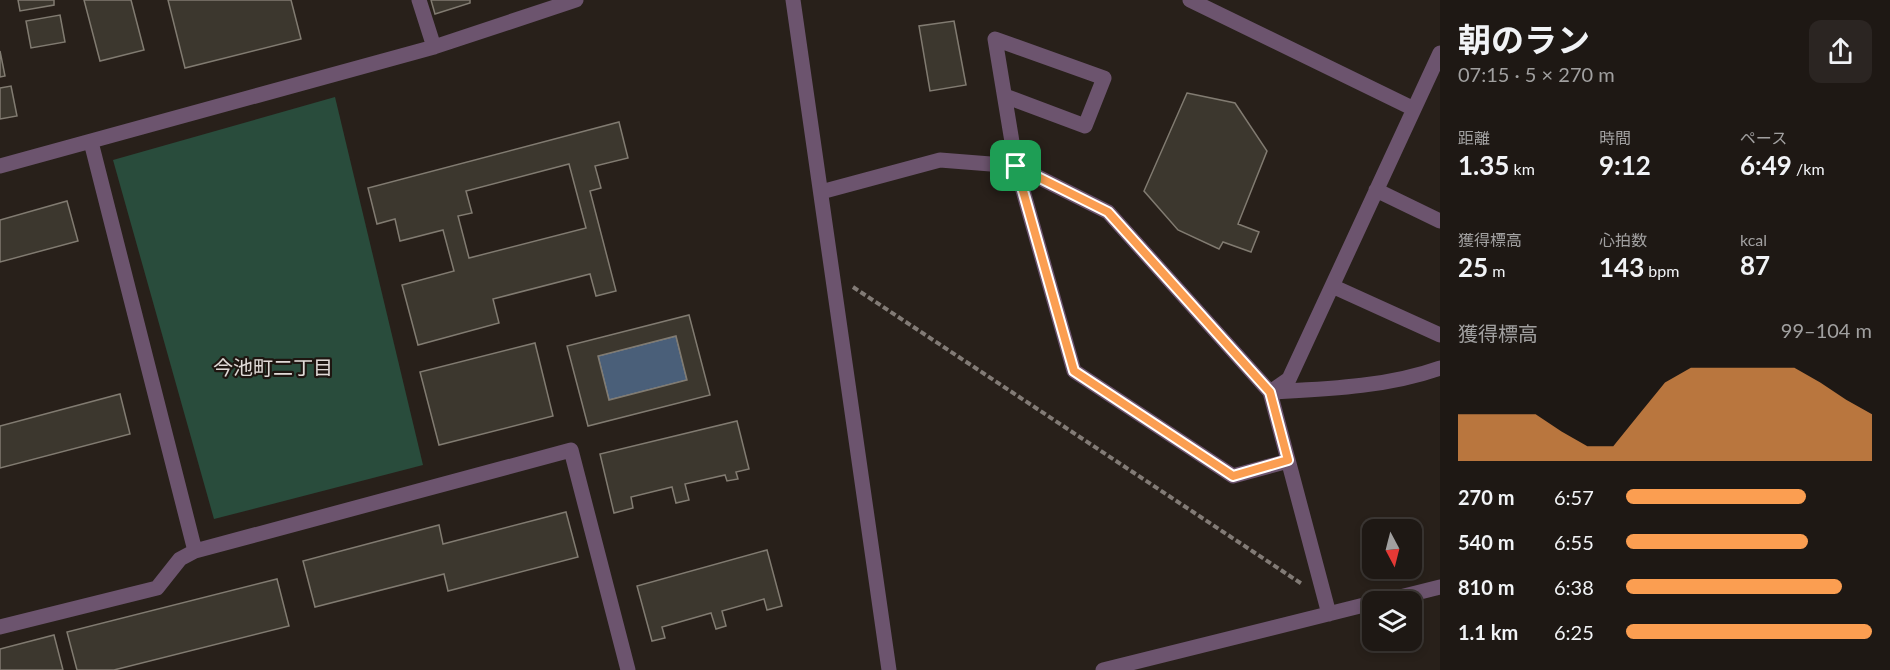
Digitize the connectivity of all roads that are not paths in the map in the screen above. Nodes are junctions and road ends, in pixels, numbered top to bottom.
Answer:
1 (419, 0) edge
2 (576, 0) edge
3 (793, 0) edge
4 (1190, 0) edge
5 (434, 47) junction
6 (1440, 53) edge
7 (1005, 96) junction
8 (1414, 109) junction
9 (91, 142) junction
10 (0, 166) edge
11 (1016, 166) junction
12 (1376, 190) junction
13 (821, 192) junction
14 (1440, 221) edge
15 (1332, 286) junction
16 (1440, 336) edge
17 (1440, 368) edge
18 (1270, 392) junction
19 (1288, 460) junction
20 (195, 551) junction
21 (1440, 587) edge
22 (1422, 592) edge
23 (1362, 604) edge
24 (1327, 607) junction
25 (0, 627) edge
26 (628, 670) edge
27 (889, 670) edge
28 (1103, 670) edge

1 - 5 street
2 - 5 street
3 - 13 street
4 - 8 street
5 - 9 street
6 - 8 street
7 - 7 street
7 - 11 street
8 - 12 street
9 - 10 street
9 - 20 street
11 - 13 street
11 - 18 street
11 - 19 street
12 - 14 street
12 - 15 street
13 - 27 street
15 - 16 street
15 - 18 street
17 - 18 street
18 - 19 street
19 - 24 street
20 - 25 street
20 - 26 street
21 - 22 street
23 - 24 street
24 - 28 street

